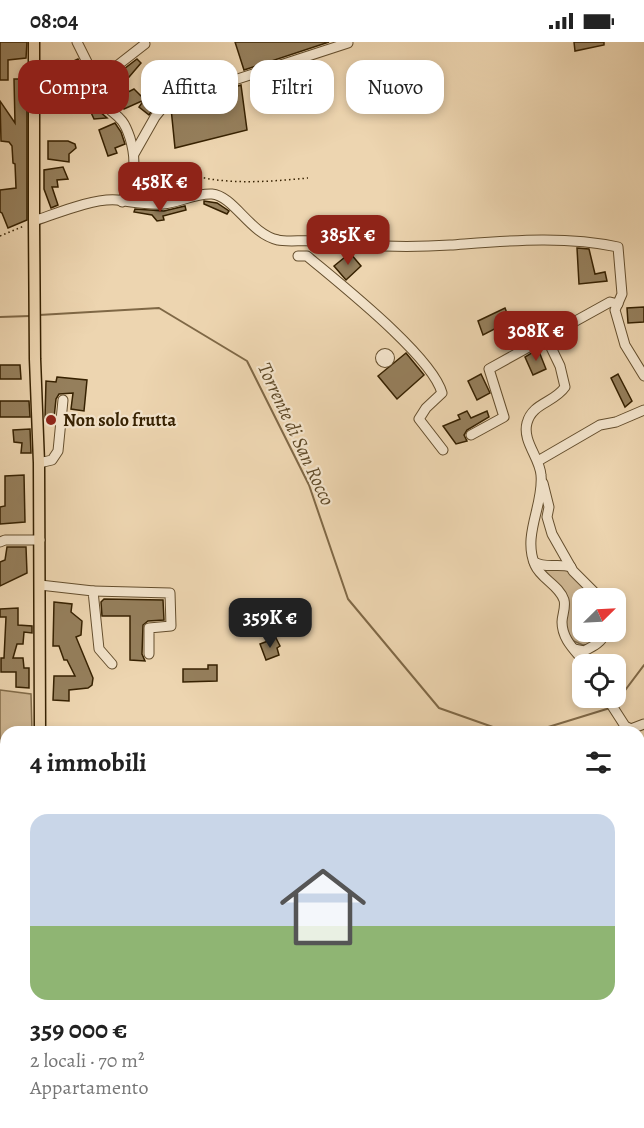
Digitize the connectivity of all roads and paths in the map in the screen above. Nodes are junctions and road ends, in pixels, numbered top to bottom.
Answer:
1 (34, 42) edge
2 (77, 42) edge
3 (348, 43) edge
4 (145, 44) dead end
5 (86, 60) edge
6 (124, 60) edge
7 (116, 114) edge
8 (134, 154) junction
9 (136, 165) junction
10 (308, 178) dead end
11 (122, 201) junction
12 (34, 221) junction
13 (0, 236) edge
14 (298, 256) dead end
15 (618, 304) junction
16 (546, 337) junction
17 (643, 373) edge
18 (63, 400) dead end
19 (644, 410) edge
20 (471, 435) dead end
21 (443, 450) dead end
22 (538, 461) junction
23 (39, 463) junction
24 (541, 475) junction
25 (40, 540) junction
26 (0, 542) edge
27 (534, 562) junction
28 (571, 567) junction
29 (40, 585) junction
30 (591, 588) edge
31 (93, 591) junction
32 (600, 642) edge
33 (596, 645) junction
34 (574, 649) junction
35 (149, 654) dead end
36 (579, 654) edge
37 (592, 654) edge
38 (112, 664) dead end
39 (613, 708) edge
40 (40, 726) edge
41 (625, 726) edge

1 - 12 main road
2 - 5 street
3 - 8 street
4 - 6 street
7 - 8 street
8 - 9 street
9 - 10 path
9 - 11 street
11 - 12 street
11 - 15 street
12 - 13 path
12 - 23 main road
14 - 21 street
15 - 16 street
15 - 17 street
16 - 20 street
16 - 22 street
18 - 23 street
19 - 22 street
22 - 24 street
23 - 25 main road
24 - 27 street
24 - 28 street
25 - 26 street
25 - 29 main road
27 - 28 street
27 - 34 street
28 - 30 street
29 - 31 street
29 - 40 main road
31 - 35 street
31 - 38 street
32 - 33 street
33 - 34 street
33 - 37 street
34 - 36 street
39 - 41 street

